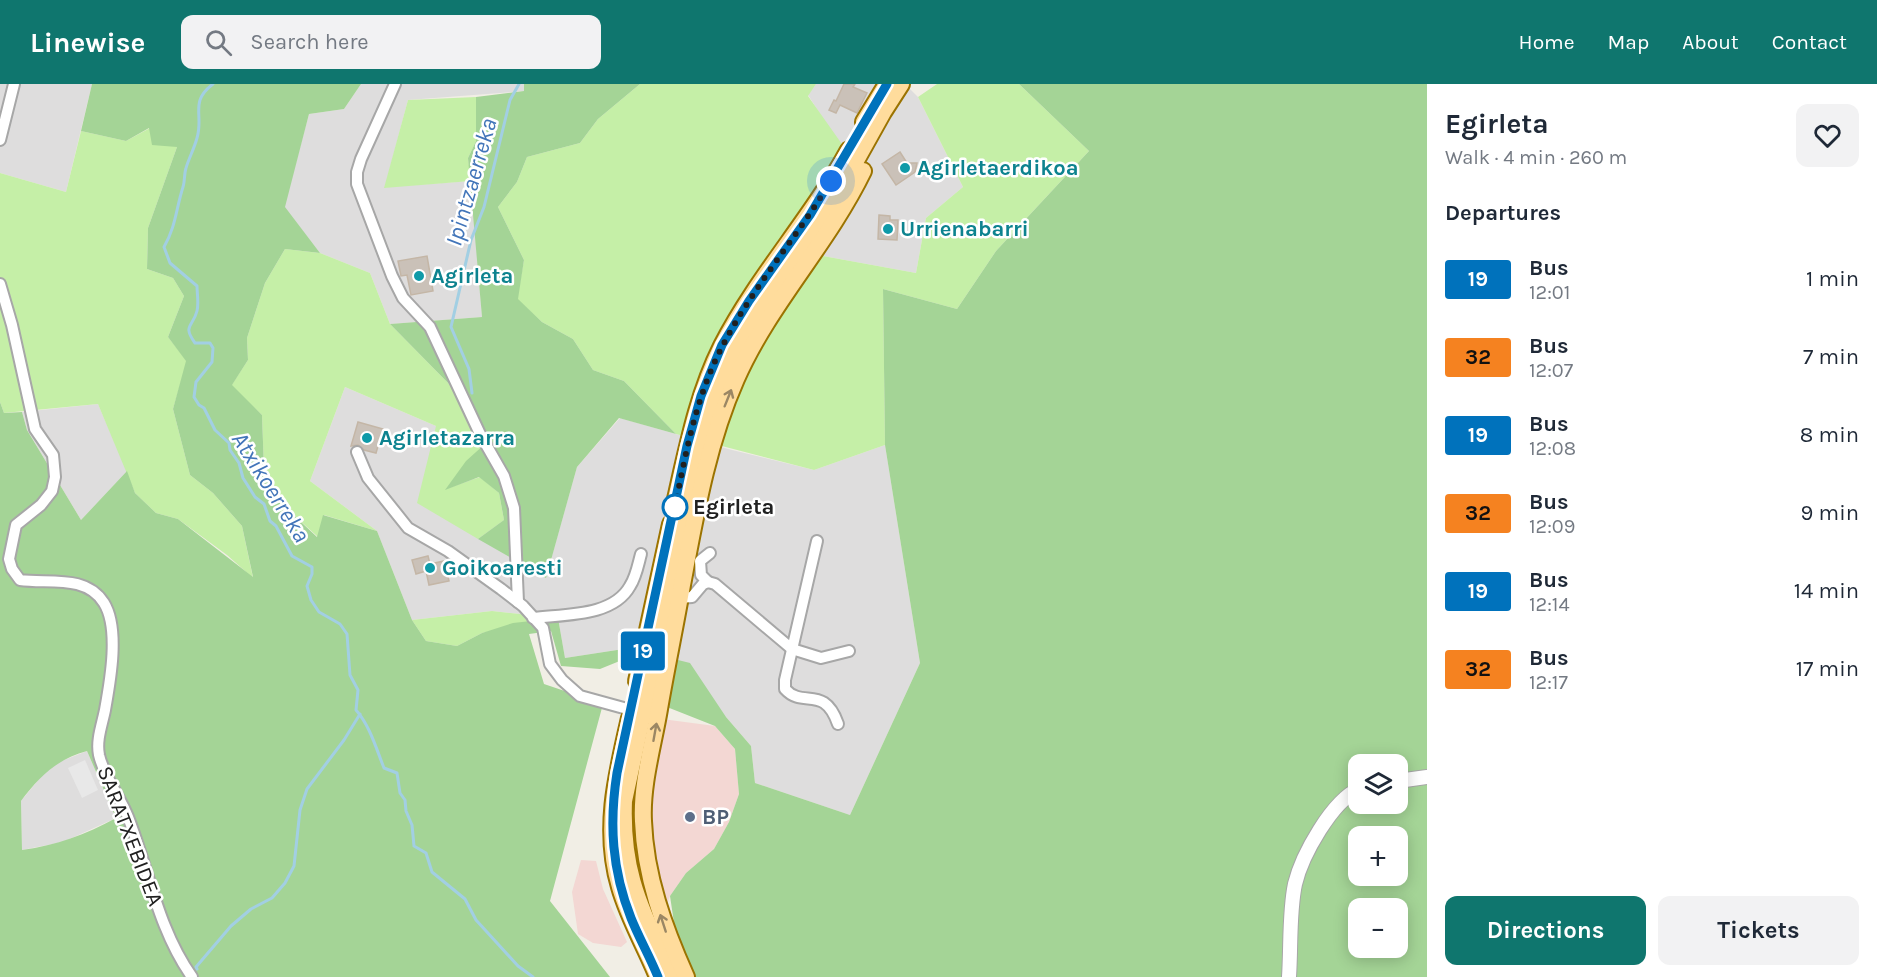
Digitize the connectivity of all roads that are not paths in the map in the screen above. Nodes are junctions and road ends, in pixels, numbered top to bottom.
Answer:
1 (14, 84) edge
2 (395, 84) edge
3 (887, 84) edge
4 (903, 84) edge
5 (0, 140) edge
6 (0, 284) edge
7 (357, 452) dead end
8 (817, 542) dead end
9 (706, 551) dead end
10 (641, 554) dead end
11 (708, 582) junction
12 (680, 598) junction
13 (518, 603) junction
14 (534, 618) junction
15 (792, 649) junction
16 (849, 651) dead end
17 (631, 710) junction
18 (838, 724) dead end
19 (1427, 777) edge
20 (1408, 780) edge
21 (1348, 796) edge
22 (192, 977) edge
23 (658, 977) edge
24 (672, 977) edge
25 (686, 977) edge
26 (1289, 977) edge

1 - 5 street
2 - 13 street
3 - 17 main road
12 -> 4 main road
4 - 24 main road
6 - 22 street, SARATXEBIDEA
7 - 13 street
8 - 15 street
9 - 11 street
10 - 14 street
11 - 12 street
11 - 15 street
25 -> 12 main road
13 - 14 street
14 - 17 street
15 - 16 street
15 - 18 street
17 - 23 main road
19 - 20 street
21 - 26 street

